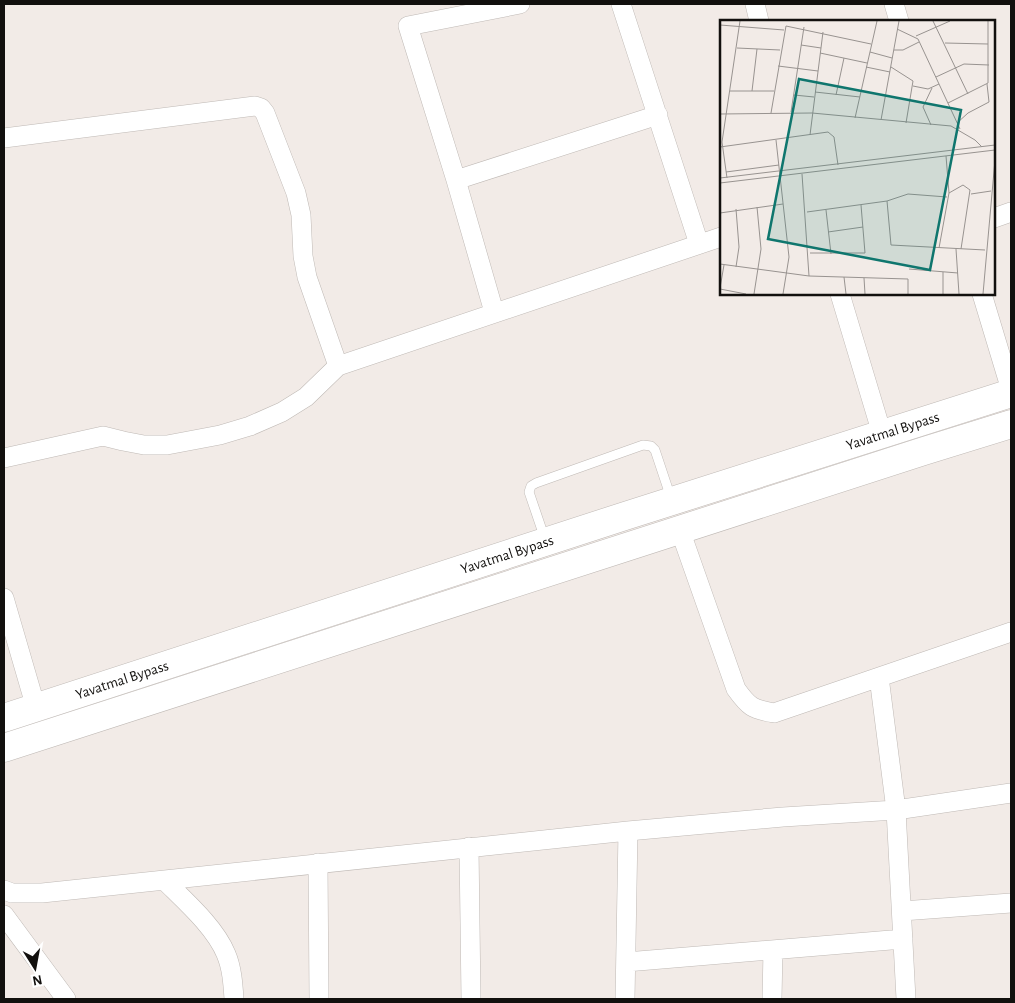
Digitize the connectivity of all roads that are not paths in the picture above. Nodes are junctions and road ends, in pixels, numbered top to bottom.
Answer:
1 (520, 4) edge
2 (621, 4) edge
3 (755, 4) edge
4 (894, 4) edge
5 (760, 20) edge
6 (899, 20) edge
7 (658, 115) junction
8 (4, 138) edge
9 (456, 180) junction
10 (1011, 212) edge
11 (995, 218) edge
12 (720, 237) edge
13 (699, 244) junction
14 (840, 295) edge
15 (982, 295) edge
16 (494, 312) junction
17 (338, 366) junction
18 (1011, 392) edge
19 (1011, 424) edge
20 (882, 434) junction
21 (4, 458) edge
22 (672, 501) junction
23 (680, 530) junction
24 (546, 542) junction
25 (4, 598) edge
26 (1011, 632) edge
27 (879, 677) junction
28 (36, 708) junction
29 (4, 718) edge
30 (4, 748) edge
31 (1011, 793) edge
32 (896, 810) junction
33 (628, 830) junction
34 (469, 847) junction
35 (318, 863) junction
36 (164, 880) junction
37 (4, 890) edge
38 (1011, 903) edge
39 (902, 911) junction
40 (5, 919) edge
41 (903, 939) junction
42 (773, 950) junction
43 (626, 962) junction
44 (66, 999) edge
45 (234, 999) edge
46 (319, 999) edge
47 (471, 999) edge
48 (625, 999) edge
49 (772, 999) edge
50 (906, 999) edge

1 - 9 street
2 - 7 street
3 - 5 street
4 - 6 street
7 - 9 street
7 - 13 street
8 - 17 street
9 - 16 street
10 - 11 street
12 - 13 street
13 - 16 street
14 - 20 street
15 - 18 street
16 - 17 street
17 - 21 street
18 - 20 main road, Yavatmal Bypass
19 - 23 main road, Yavatmal Bypass
20 - 22 main road, Yavatmal Bypass
22 - 24 main road, Yavatmal Bypass
22 - 24 lane
23 - 27 street
23 - 30 main road, Yavatmal Bypass
24 - 28 main road, Yavatmal Bypass
25 - 28 street
26 - 27 street
27 - 32 street
28 - 29 main road, Yavatmal Bypass
31 - 32 street
32 - 33 street
32 - 39 street
33 - 34 street
33 - 43 street
34 - 35 street
34 - 47 street
35 - 36 street
35 - 46 street
36 - 37 street
36 - 45 street
38 - 39 street
39 - 41 street
40 - 44 street
41 - 42 street
41 - 50 street
42 - 43 street
42 - 49 street
43 - 48 street

